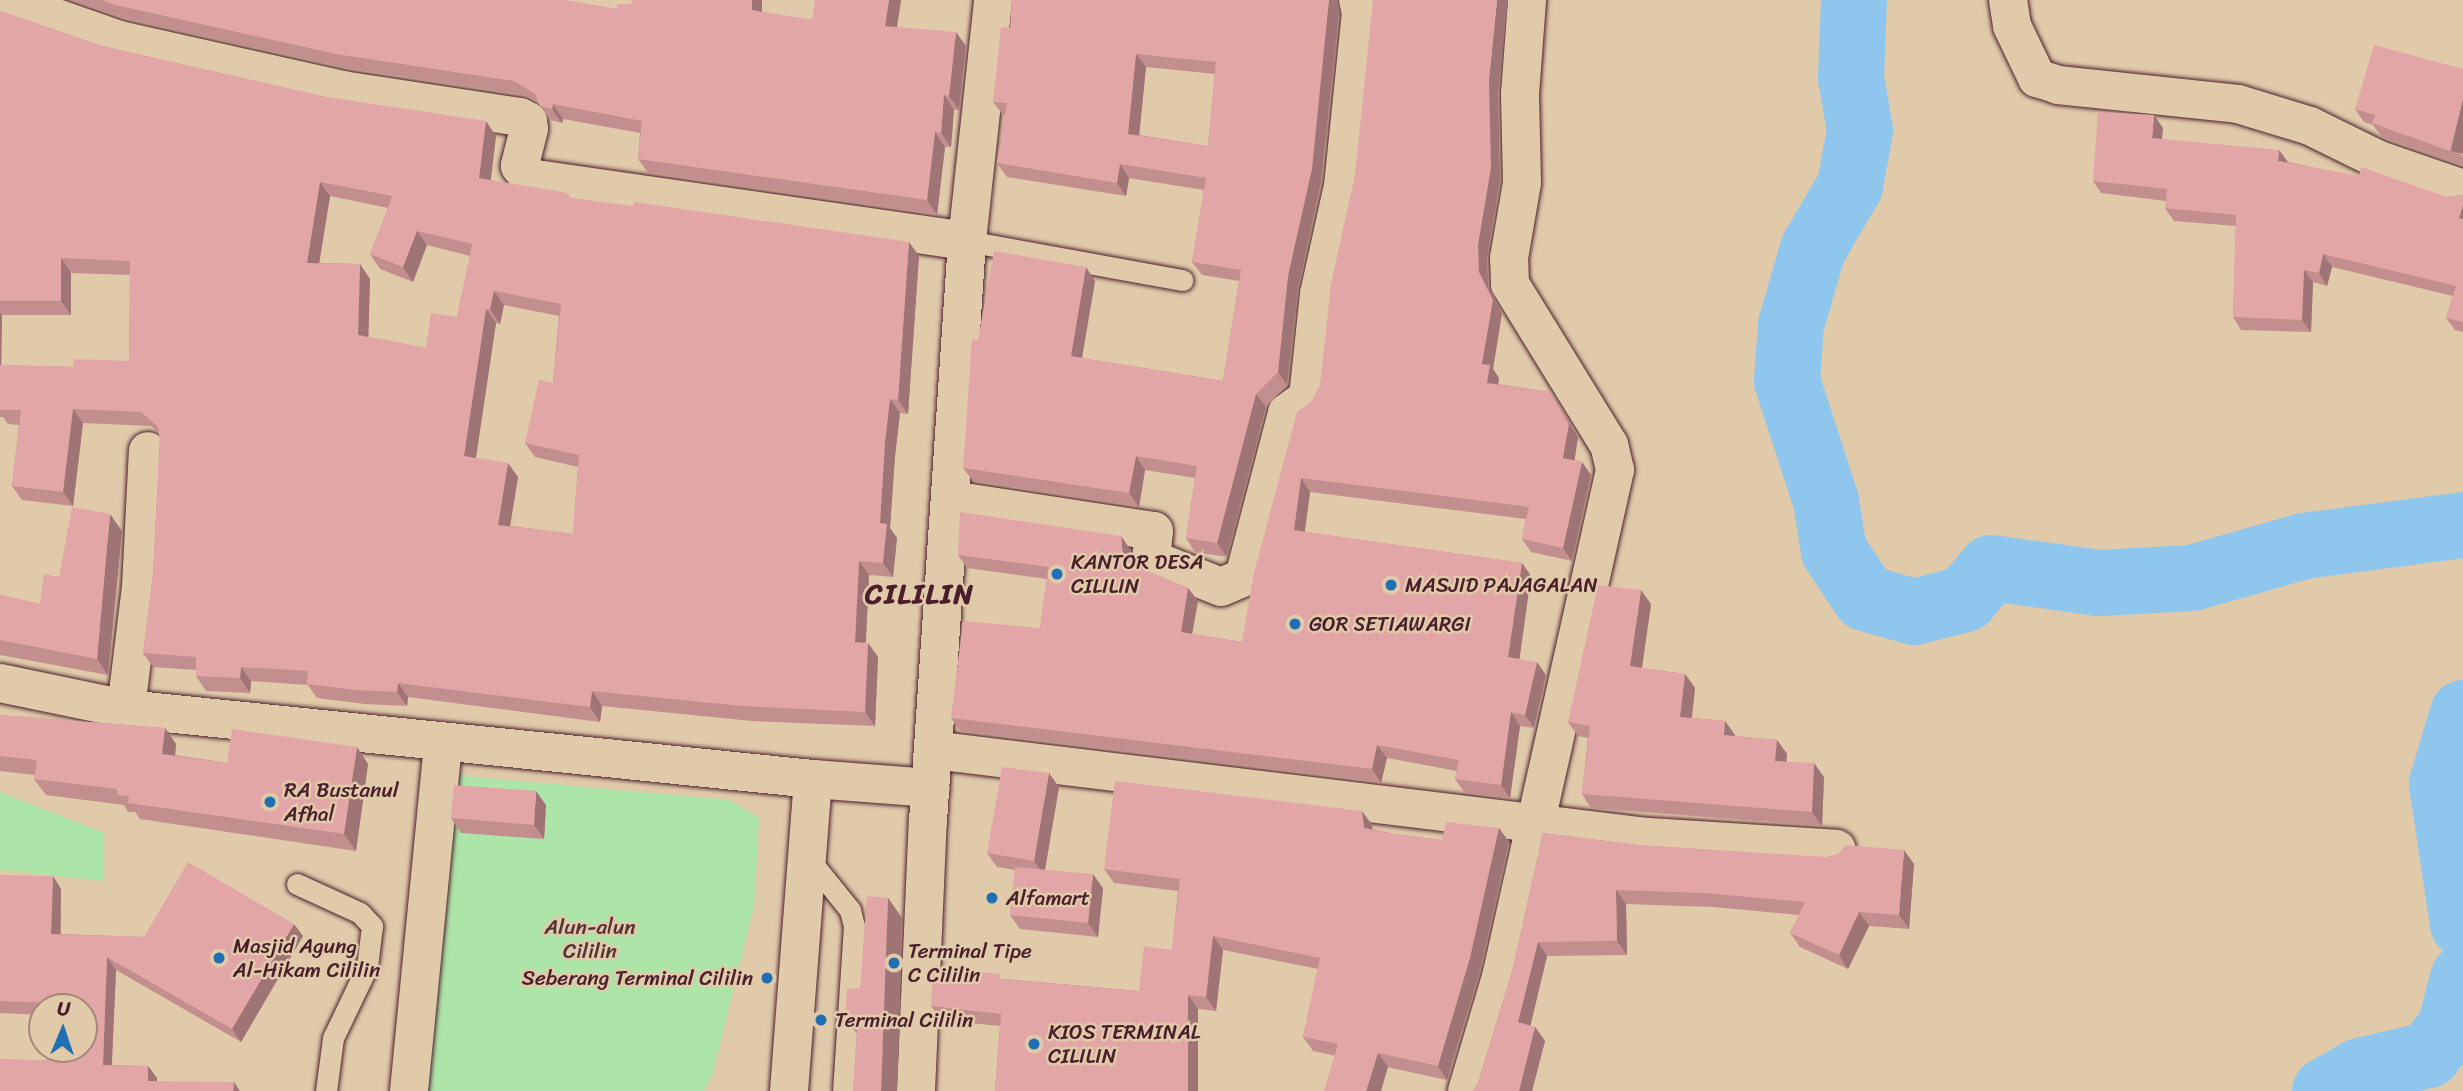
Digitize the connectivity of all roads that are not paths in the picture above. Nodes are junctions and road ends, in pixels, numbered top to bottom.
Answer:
1 (5, 0) edge
2 (993, 0) edge
3 (1358, 0) edge
4 (1527, 0) edge
5 (2008, 0) edge
6 (2463, 189) edge
7 (967, 241) junction
8 (1182, 280) dead end
9 (148, 451) dead end
10 (951, 500) junction
11 (0, 683) edge
12 (126, 709) junction
13 (443, 742) junction
14 (933, 750) junction
15 (813, 779) junction
16 (931, 788) junction
17 (1535, 820) junction
18 (1837, 849) dead end
19 (807, 858) junction
20 (298, 884) dead end
21 (326, 1091) edge
22 (409, 1091) edge
23 (789, 1091) edge
24 (843, 1091) edge
25 (916, 1091) edge
26 (1467, 1091) edge

1 - 7 street
2 - 7 street
3 - 10 street
4 - 17 street
5 - 6 street
7 - 8 lane
7 - 10 street
9 - 12 street
10 - 14 street
11 - 12 street
12 - 13 street
13 - 15 street
13 - 22 street
14 - 16 street
14 - 17 street
15 - 16 street
15 - 19 street
16 - 25 street
17 - 18 street
17 - 26 street
19 - 23 street
19 - 24 lane
20 - 21 lane

